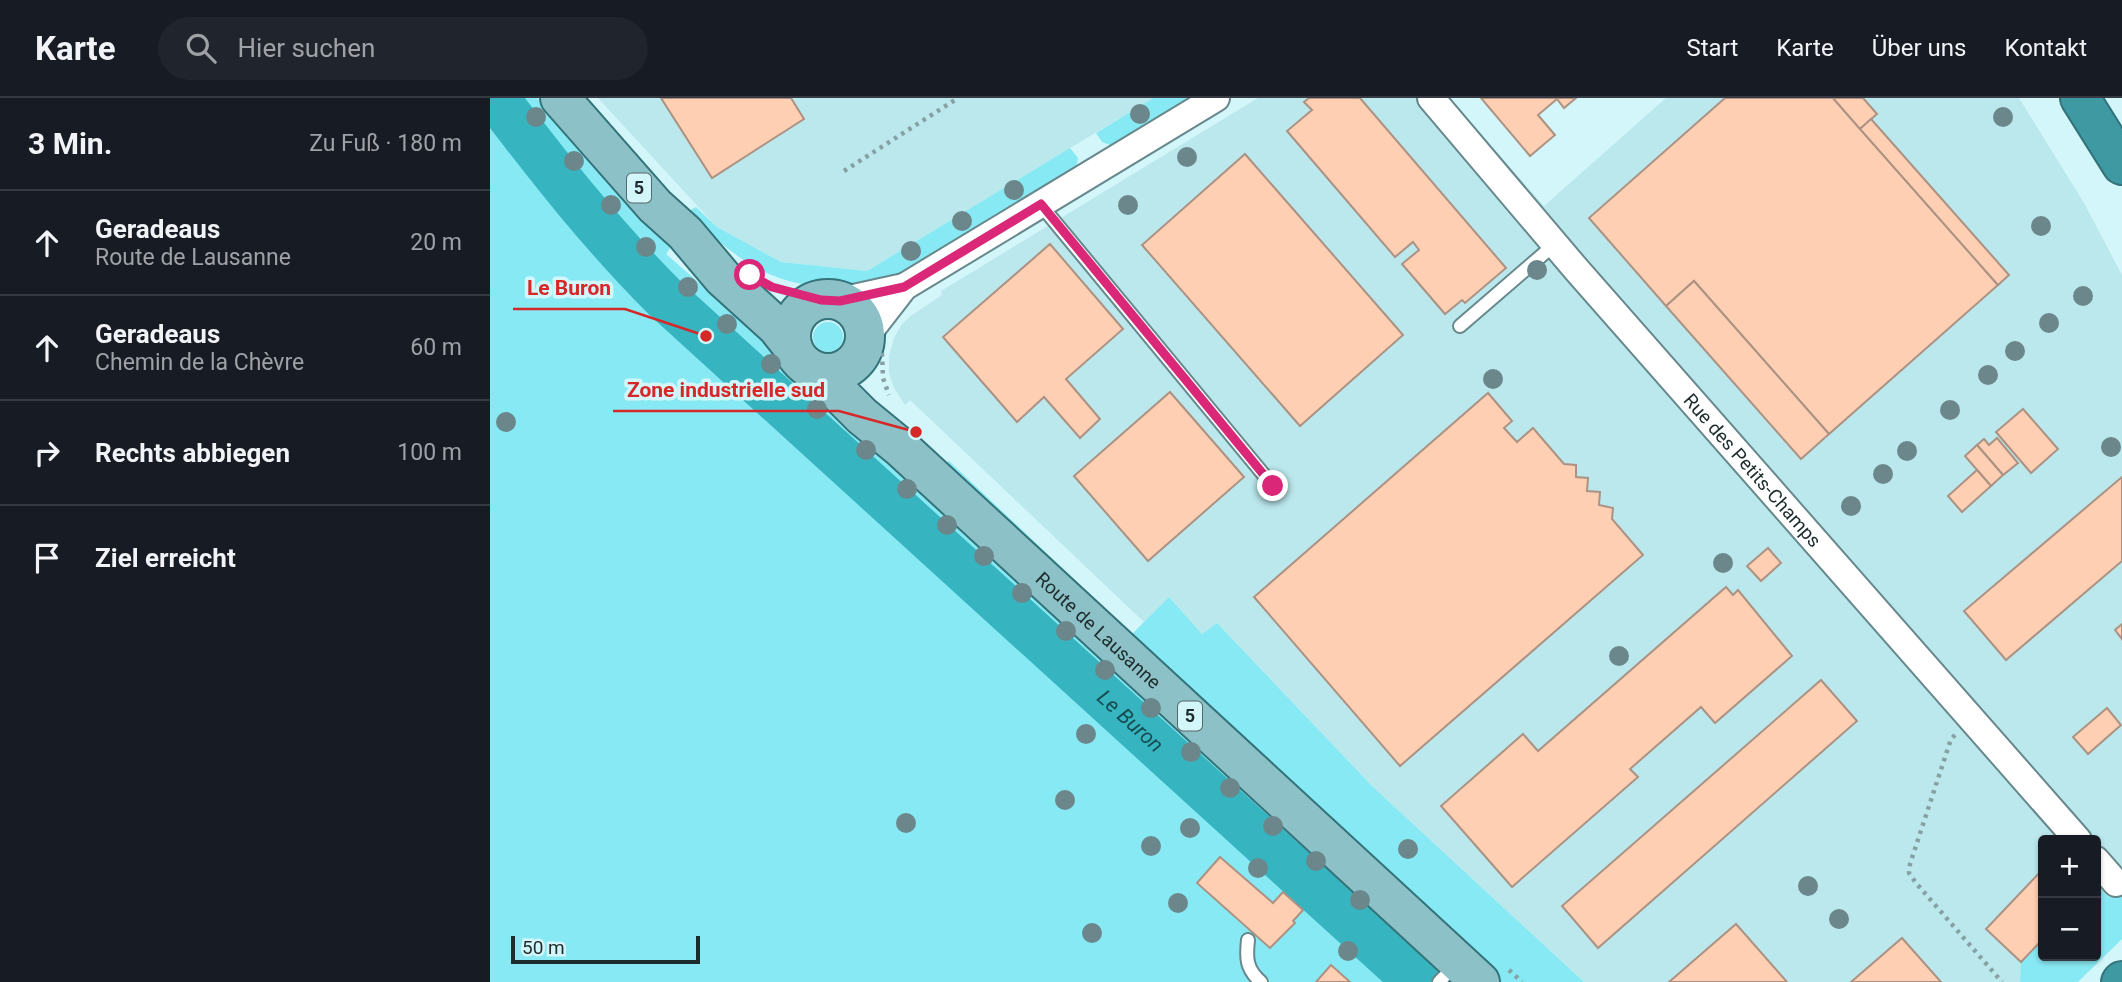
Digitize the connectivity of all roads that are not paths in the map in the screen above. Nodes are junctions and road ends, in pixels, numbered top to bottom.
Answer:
1 (560, 98) edge
2 (1216, 98) edge
3 (1431, 98) edge
4 (2080, 98) edge
5 (2122, 165) edge
6 (1041, 204) junction
7 (685, 233) junction
8 (1555, 244) junction
9 (904, 287) junction
10 (830, 300) junction
11 (1460, 326) dead end
12 (863, 345) junction
13 (792, 346) junction
14 (819, 373) junction
15 (901, 448) junction
16 (1273, 486) dead end
17 (2074, 835) edge
18 (2101, 866) edge
19 (2116, 883) dead end
20 (1248, 940) dead end
21 (1457, 974) edge
22 (1261, 982) edge

1 - 7 main road, 5
2 - 6 street
3 - 8 street, Rue des Petits-Champs
4 - 5 highway
6 - 9 street
6 - 16 lane
7 - 10 main road, 5
7 - 13 main road, 5
8 - 11 lane
8 - 17 street, Rue des Petits-Champs
9 - 10 street
9 - 12 street
10 - 12 main road
10 - 13 main road
12 - 14 main road
12 - 15 main road, Route de Lausanne / 5
13 - 14 main road
14 - 15 main road, Route de Lausanne / 5
15 - 21 main road, Route de Lausanne / 5
18 - 19 street
20 - 22 lane

